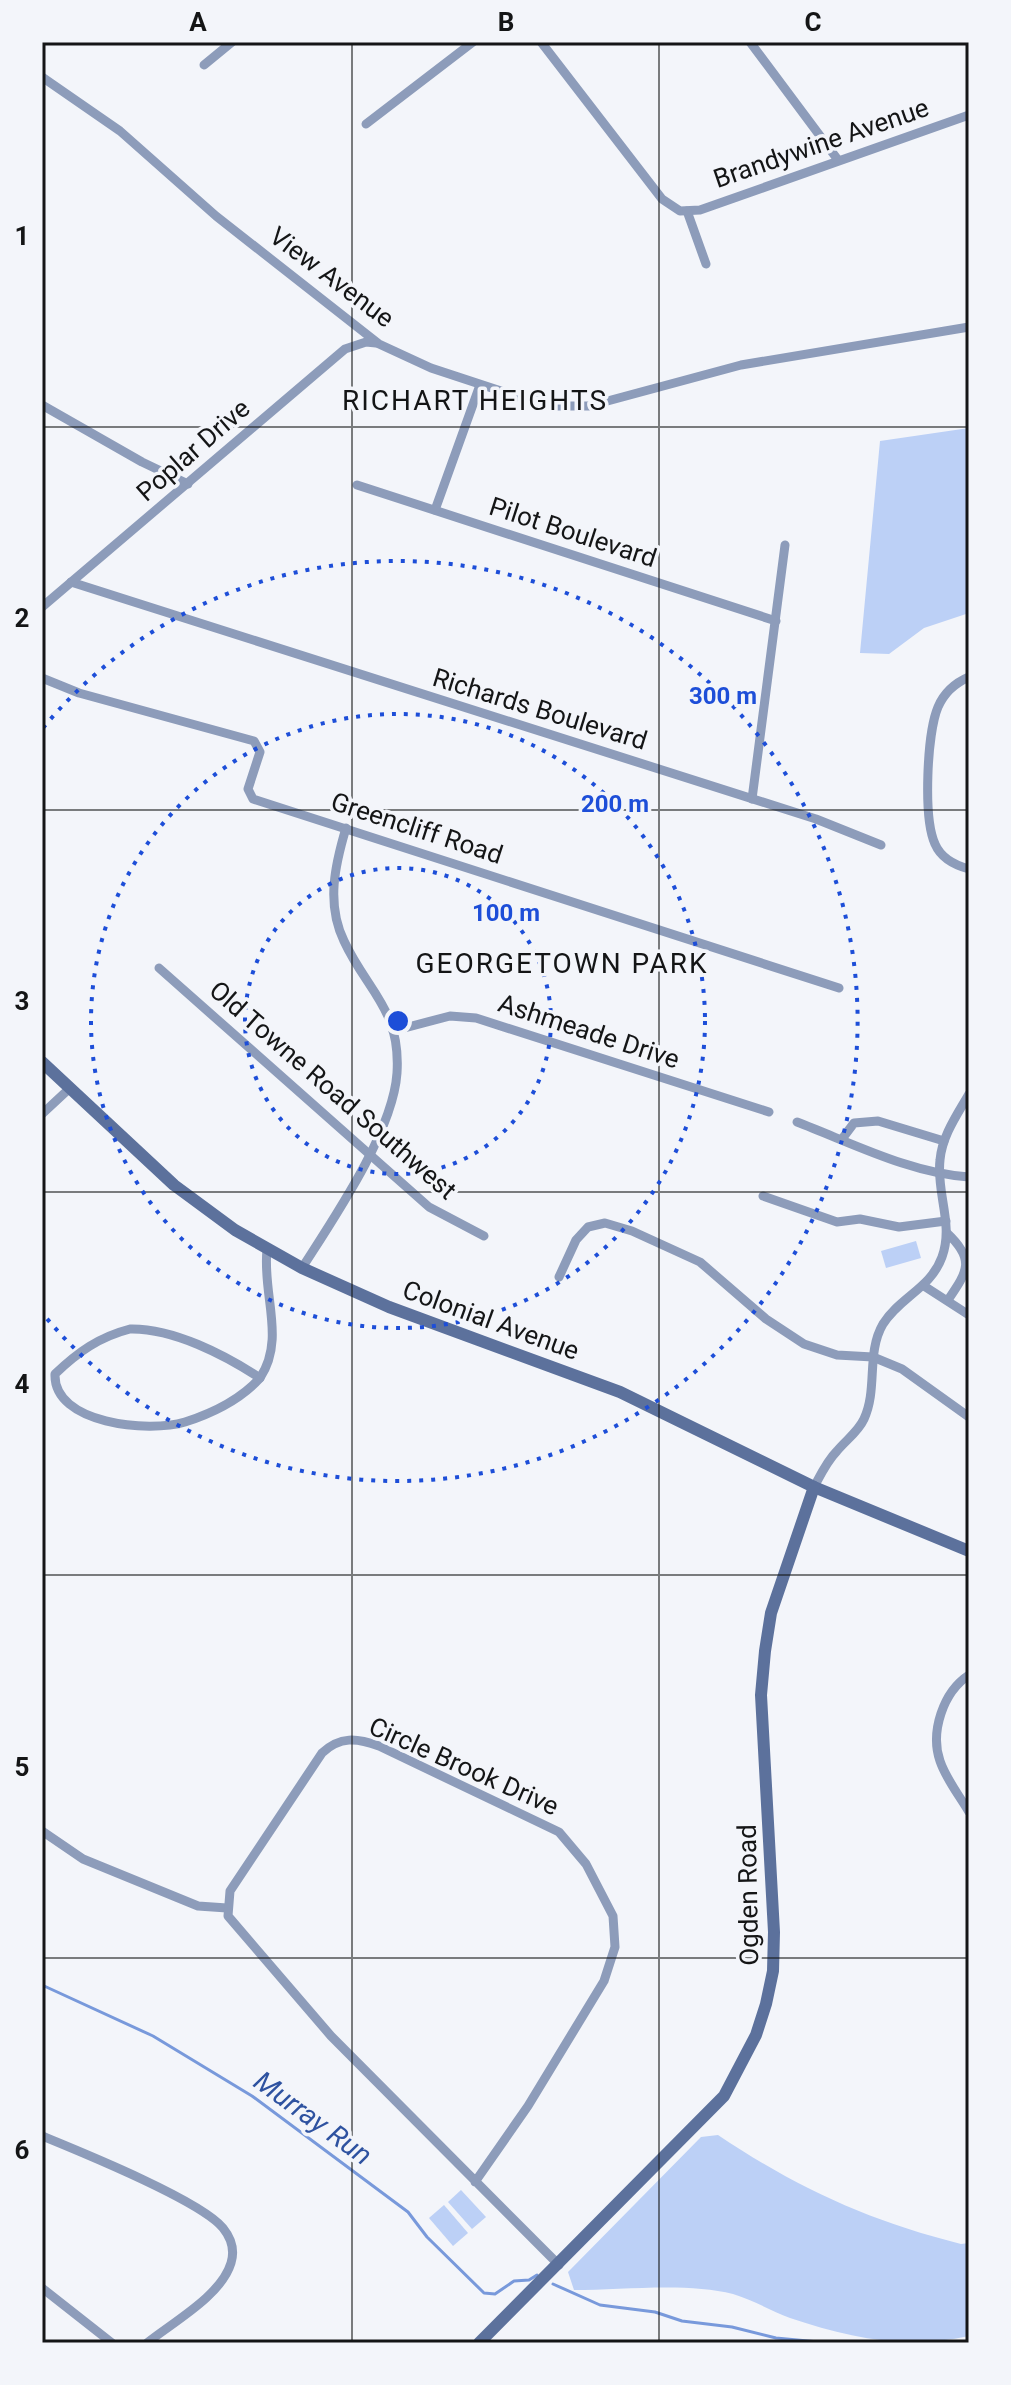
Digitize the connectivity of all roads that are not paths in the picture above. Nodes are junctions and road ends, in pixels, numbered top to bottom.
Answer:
1 (232, 42) edge
2 (473, 42) edge
3 (541, 42) edge
4 (750, 42) edge
5 (204, 65) dead end
6 (42, 77) edge
7 (969, 115) edge
8 (366, 124) dead end
9 (838, 160) junction
10 (687, 211) junction
11 (706, 264) dead end
12 (969, 327) edge
13 (379, 344) junction
14 (480, 385) junction
15 (42, 405) edge
16 (188, 484) junction
17 (357, 485) dead end
18 (435, 510) junction
19 (785, 545) dead end
20 (71, 582) junction
21 (42, 607) edge
22 (776, 621) junction
23 (969, 677) edge
24 (42, 678) edge
25 (752, 799) junction
26 (346, 828) junction
27 (881, 845) dead end
28 (969, 869) edge
29 (159, 968) dead end
30 (839, 988) dead end
31 (393, 1031) junction
32 (42, 1062) edge
33 (70, 1088) junction
34 (969, 1094) edge
35 (769, 1112) dead end
36 (42, 1114) edge
37 (797, 1122) dead end
38 (842, 1139) junction
39 (944, 1141) junction
40 (369, 1152) junction
41 (940, 1173) junction
42 (969, 1177) edge
43 (763, 1196) dead end
44 (946, 1221) junction
45 (947, 1233) junction
46 (484, 1236) dead end
47 (267, 1250) junction
48 (302, 1268) junction
49 (559, 1277) dead end
50 (924, 1286) junction
51 (948, 1300) junction
52 (969, 1315) edge
53 (873, 1357) junction
54 (260, 1378) junction
55 (969, 1417) edge
56 (814, 1487) junction
57 (969, 1551) edge
58 (969, 1675) edge
59 (969, 1812) edge
60 (42, 1831) edge
61 (227, 1908) junction
62 (42, 2136) edge
63 (475, 2182) junction
64 (559, 2265) junction
65 (42, 2288) edge
66 (112, 2343) edge
67 (147, 2343) edge
68 (479, 2343) edge

1 - 5 street
2 - 8 street
3 - 10 street, Brandywine Avenue
4 - 9 street
6 - 13 street, View Avenue
7 - 9 street, Brandywine Avenue
9 - 10 street, Brandywine Avenue
10 - 11 street, Brandywine Avenue
12 - 14 street, View Avenue
13 - 14 street, View Avenue
13 - 16 street, Poplar Drive
14 - 18 street
15 - 16 street
16 - 20 street, Poplar Drive
17 - 18 street, Pilot Boulevard
18 - 22 street, Pilot Boulevard
19 - 22 street
20 - 21 street, Poplar Drive
20 - 25 street, Richards Boulevard
22 - 25 street
23 - 28 street
24 - 26 street, Greencliff Road
25 - 27 street, Richards Boulevard
26 - 30 street, Greencliff Road
26 - 31 street
29 - 40 street, Old Towne Road Southwest
31 - 35 street, Ashmeade Drive
31 - 40 street
32 - 33 main road, Colonial Avenue
33 - 36 street
33 - 47 main road, Colonial Avenue
34 - 39 street
37 - 38 street
38 - 39 street
38 - 41 street
39 - 41 street
40 - 46 street, Old Towne Road Southwest
40 - 48 street
41 - 42 street
41 - 44 street
43 - 44 street
44 - 45 street
45 - 50 street
45 - 51 street
47 - 48 main road, Colonial Avenue
47 - 54 street
48 - 56 main road, Colonial Avenue
49 - 53 street
50 - 51 street
50 - 53 street
51 - 52 street
53 - 55 street
53 - 56 street
54 - 54 street
56 - 57 main road, Colonial Avenue
56 - 64 main road, Ogden Road
58 - 59 street
60 - 61 street
61 - 63 street
61 - 63 street, Circle Brook Drive
62 - 67 street
63 - 64 street
64 - 68 main road, Ogden Road
65 - 66 street

